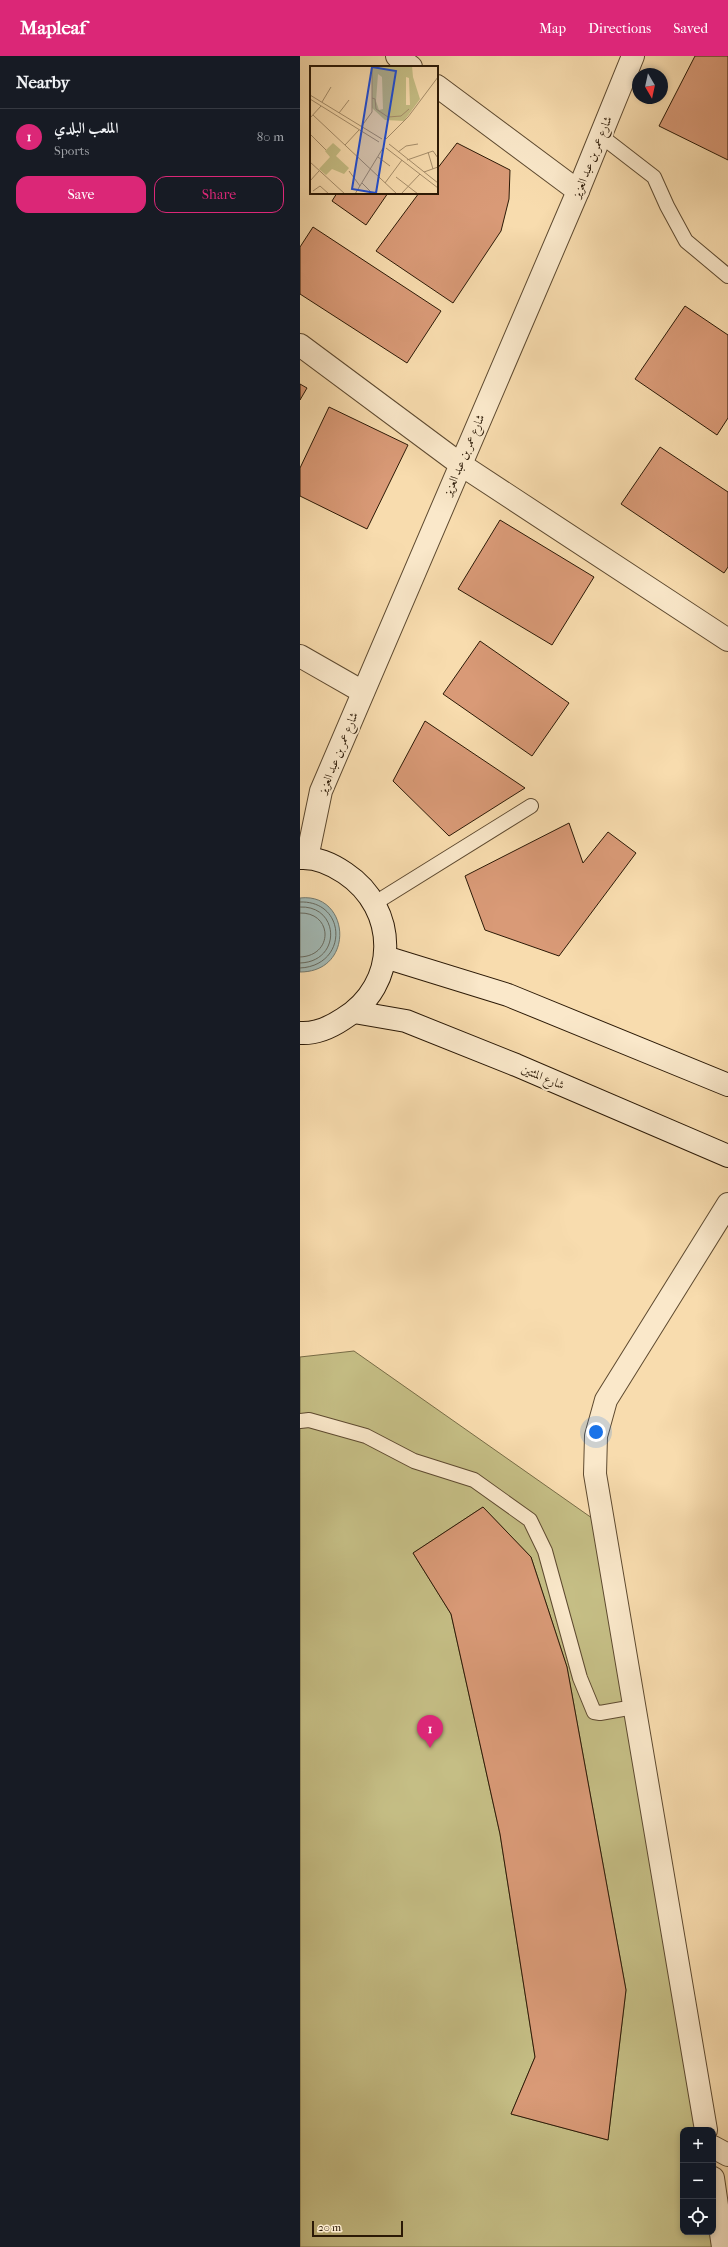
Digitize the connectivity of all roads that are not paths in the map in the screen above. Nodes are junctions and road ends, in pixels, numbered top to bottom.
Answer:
1 (397, 56) edge
2 (633, 56) edge
3 (410, 66) edge
4 (438, 87) edge
5 (601, 136) junction
6 (578, 191) junction
7 (728, 276) edge
8 (300, 345) edge
9 (460, 464) junction
10 (728, 640) edge
11 (300, 656) edge
12 (363, 692) junction
13 (530, 806) dead end
14 (303, 858) edge
15 (375, 903) junction
16 (385, 957) junction
17 (354, 1012) junction
18 (300, 1032) edge
19 (728, 1085) edge
20 (728, 1156) edge
21 (728, 1204) edge
22 (300, 1421) edge
23 (634, 1708) junction
24 (705, 2127) edge
25 (716, 2148) edge
26 (728, 2155) edge
27 (716, 2199) edge
28 (723, 2247) edge

1 - 3 street
2 - 5 street, شارع عمر بن عبد العزيز
4 - 6 street
5 - 6 street, شارع عمر بن عبد العزيز
5 - 7 lane
6 - 9 street, شارع عمر بن عبد العزيز
8 - 9 street
9 - 10 street
9 - 12 street, شارع عمر بن عبد العزيز
11 - 12 street
12 - 14 street, شارع عمر بن عبد العزيز
13 - 15 lane
14 - 15 street
15 - 16 street
16 - 17 street
16 - 19 street
17 - 18 street
17 - 20 street, شارع المئتين
21 - 23 street
22 - 23 lane
23 - 24 street
25 - 26 street
27 - 28 street

